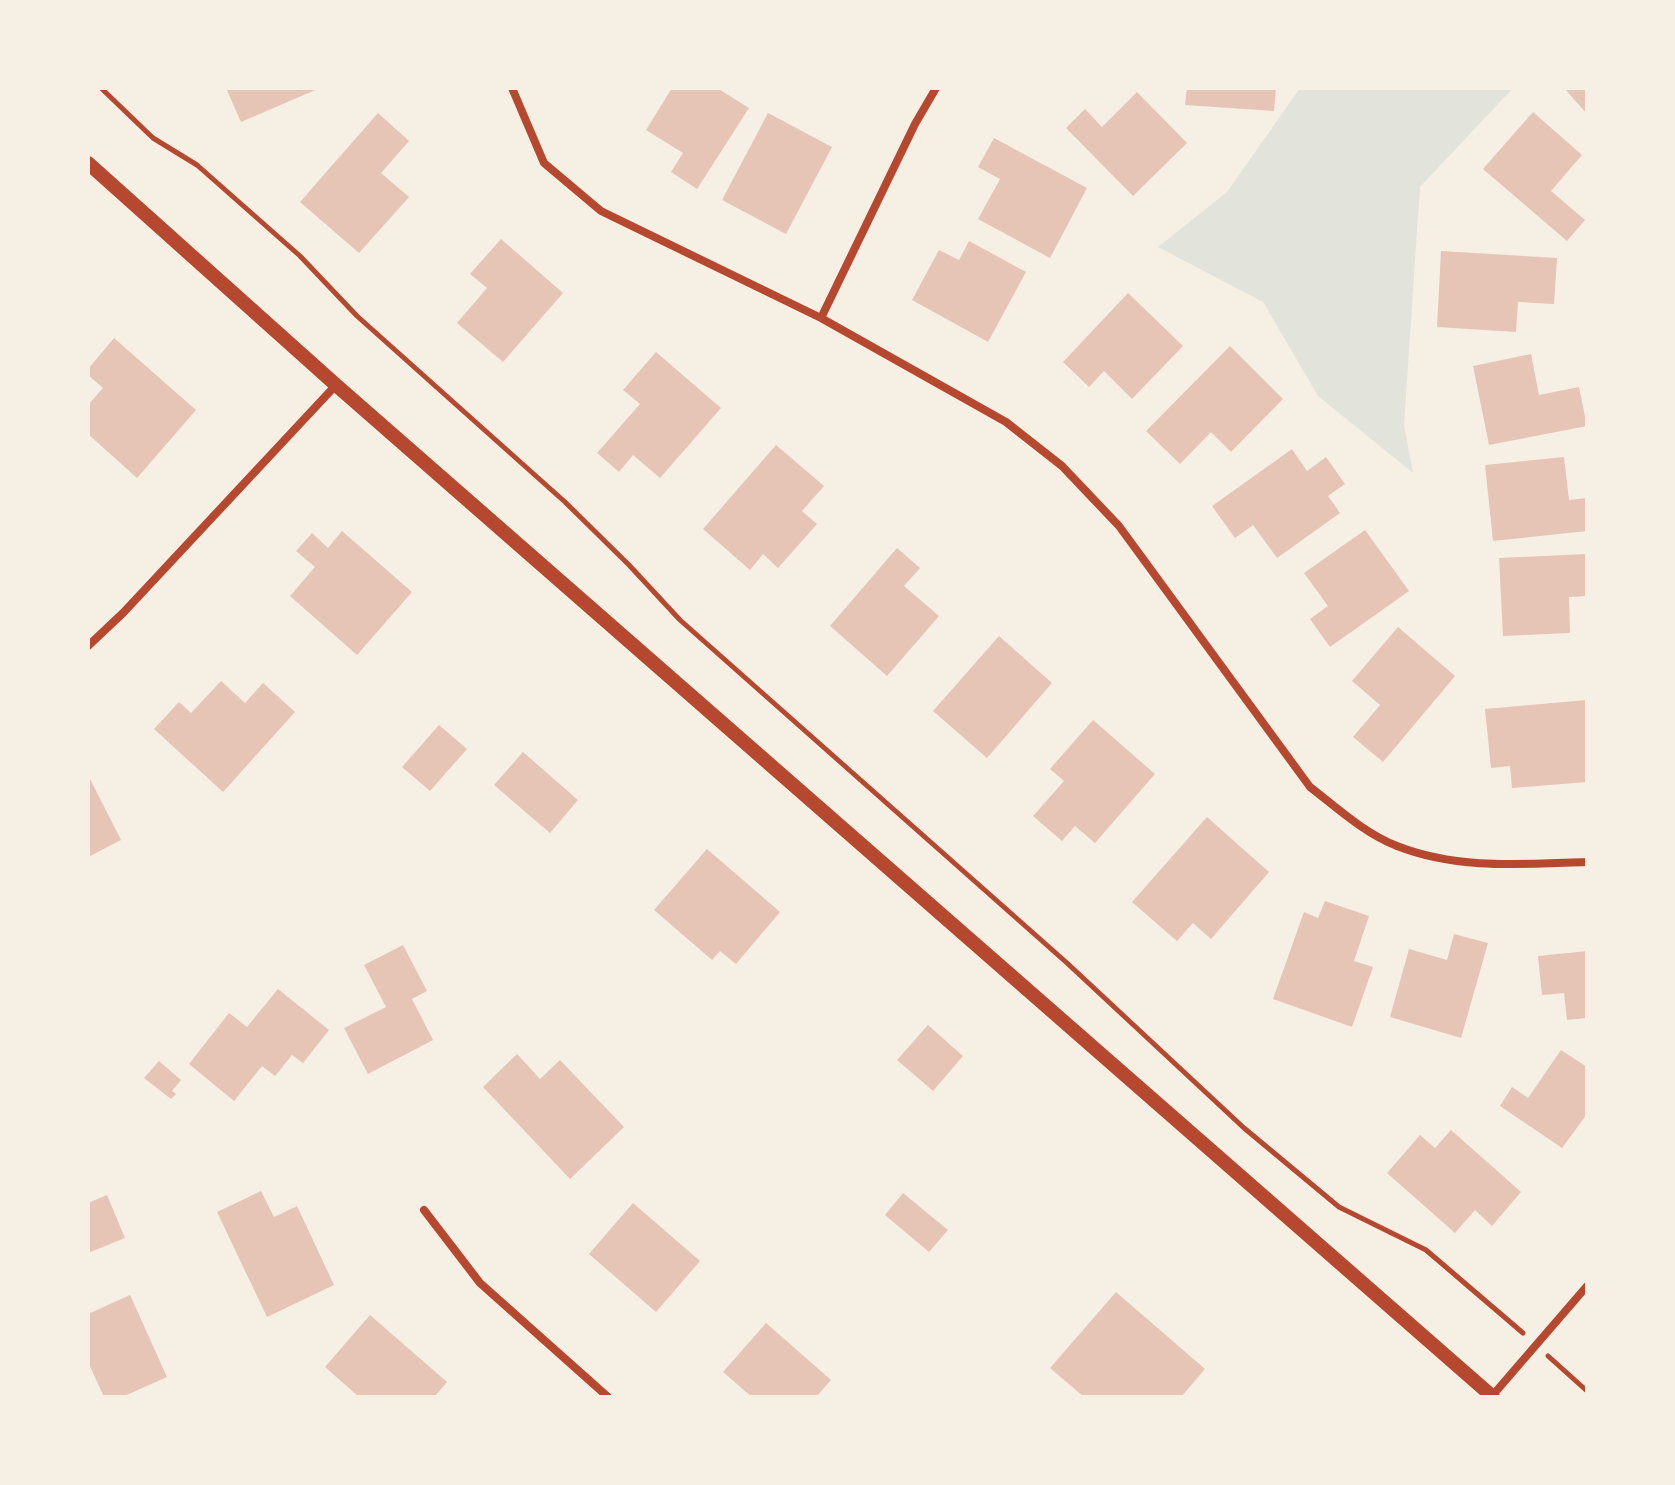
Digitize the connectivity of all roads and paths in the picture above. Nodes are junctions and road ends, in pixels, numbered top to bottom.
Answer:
1 (101, 88) edge
2 (512, 88) edge
3 (936, 88) edge
4 (88, 163) edge
5 (821, 318) junction
6 (336, 385) junction
7 (88, 646) edge
8 (1587, 862) edge
9 (424, 1210) dead end
10 (1587, 1286) edge
11 (1536, 1345) junction
12 (1587, 1391) edge
13 (1492, 1396) edge
14 (608, 1397) edge

1 - 11 path
2 - 5 street
3 - 5 street
4 - 6 street
5 - 8 street
6 - 7 street
6 - 13 street
9 - 14 street
10 - 11 street
11 - 12 path
11 - 13 street

